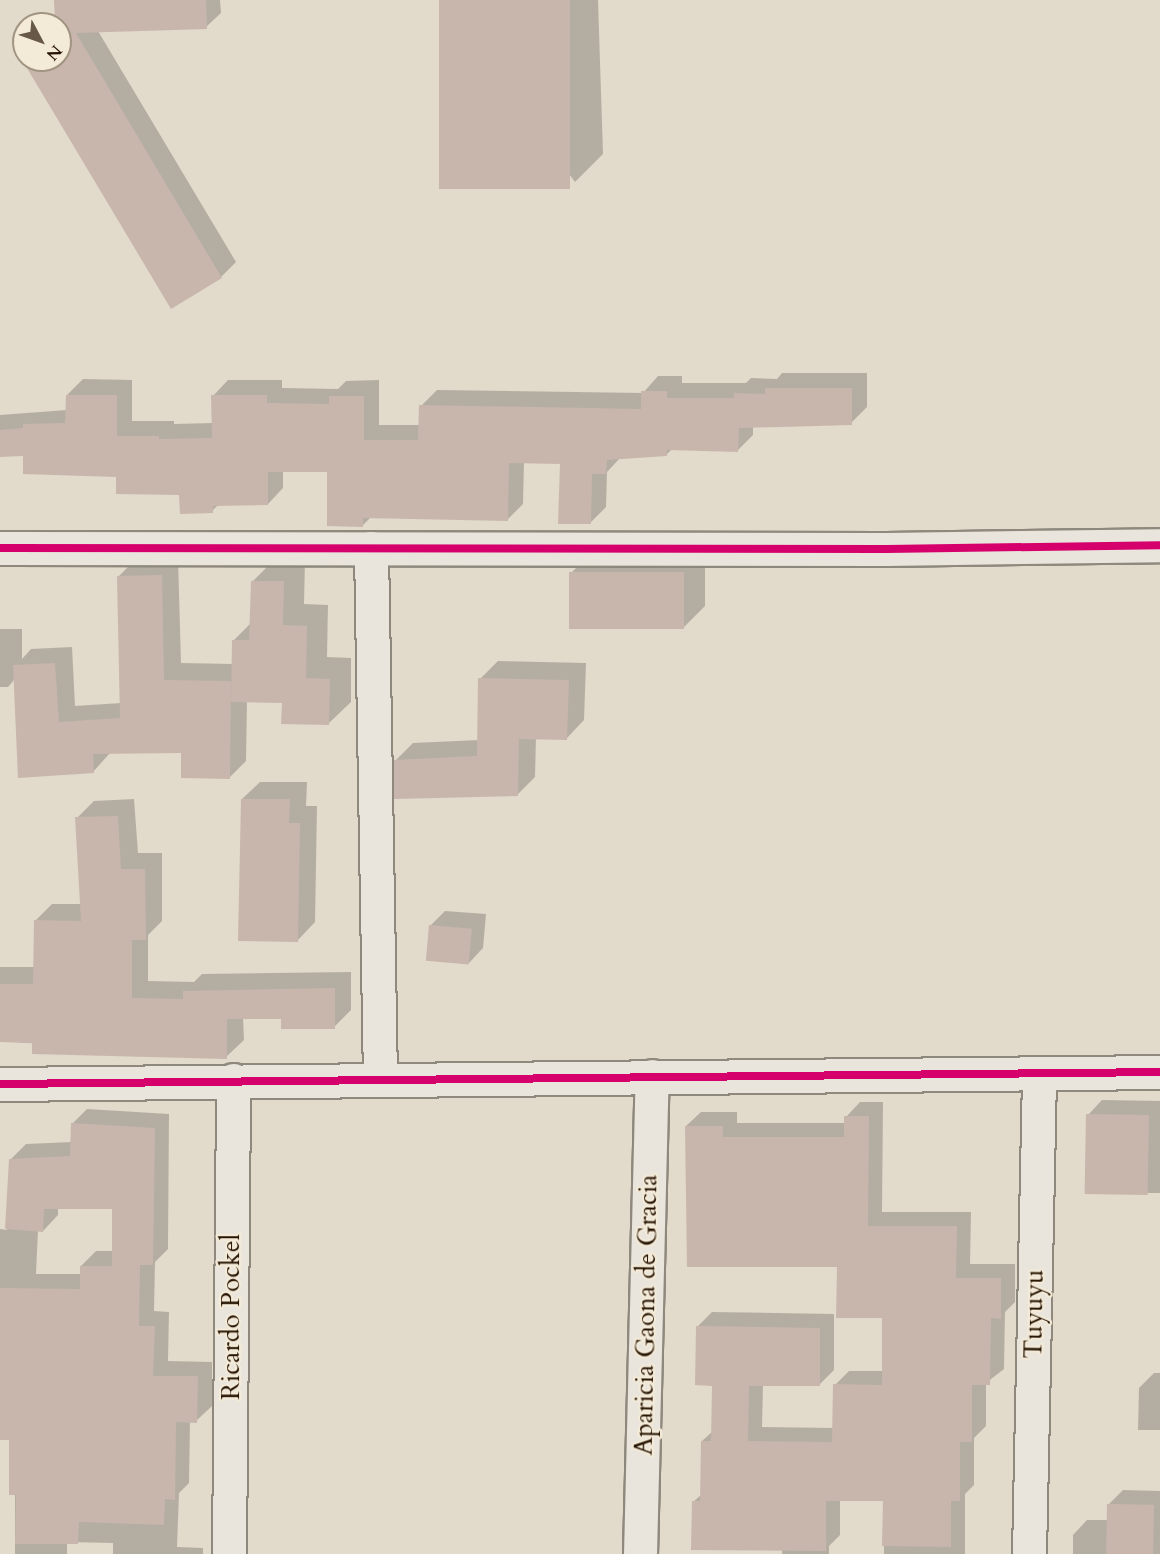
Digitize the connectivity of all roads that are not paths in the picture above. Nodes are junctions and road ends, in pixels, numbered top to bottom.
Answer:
1 (1160, 545) edge
2 (0, 548) edge
3 (371, 548) junction
4 (1160, 1072) edge
5 (1039, 1073) junction
6 (652, 1076) junction
7 (380, 1079) junction
8 (233, 1080) junction
9 (0, 1084) edge
10 (230, 1554) edge
11 (640, 1554) edge
12 (1029, 1554) edge

1 - 3 street
2 - 3 street
3 - 7 street
4 - 5 street
5 - 6 street
5 - 12 street, Tuyuyu
6 - 7 street
6 - 11 street, Aparicia Gaona de Gracia
7 - 8 street
8 - 9 street
8 - 10 street, Ricardo Pockel

